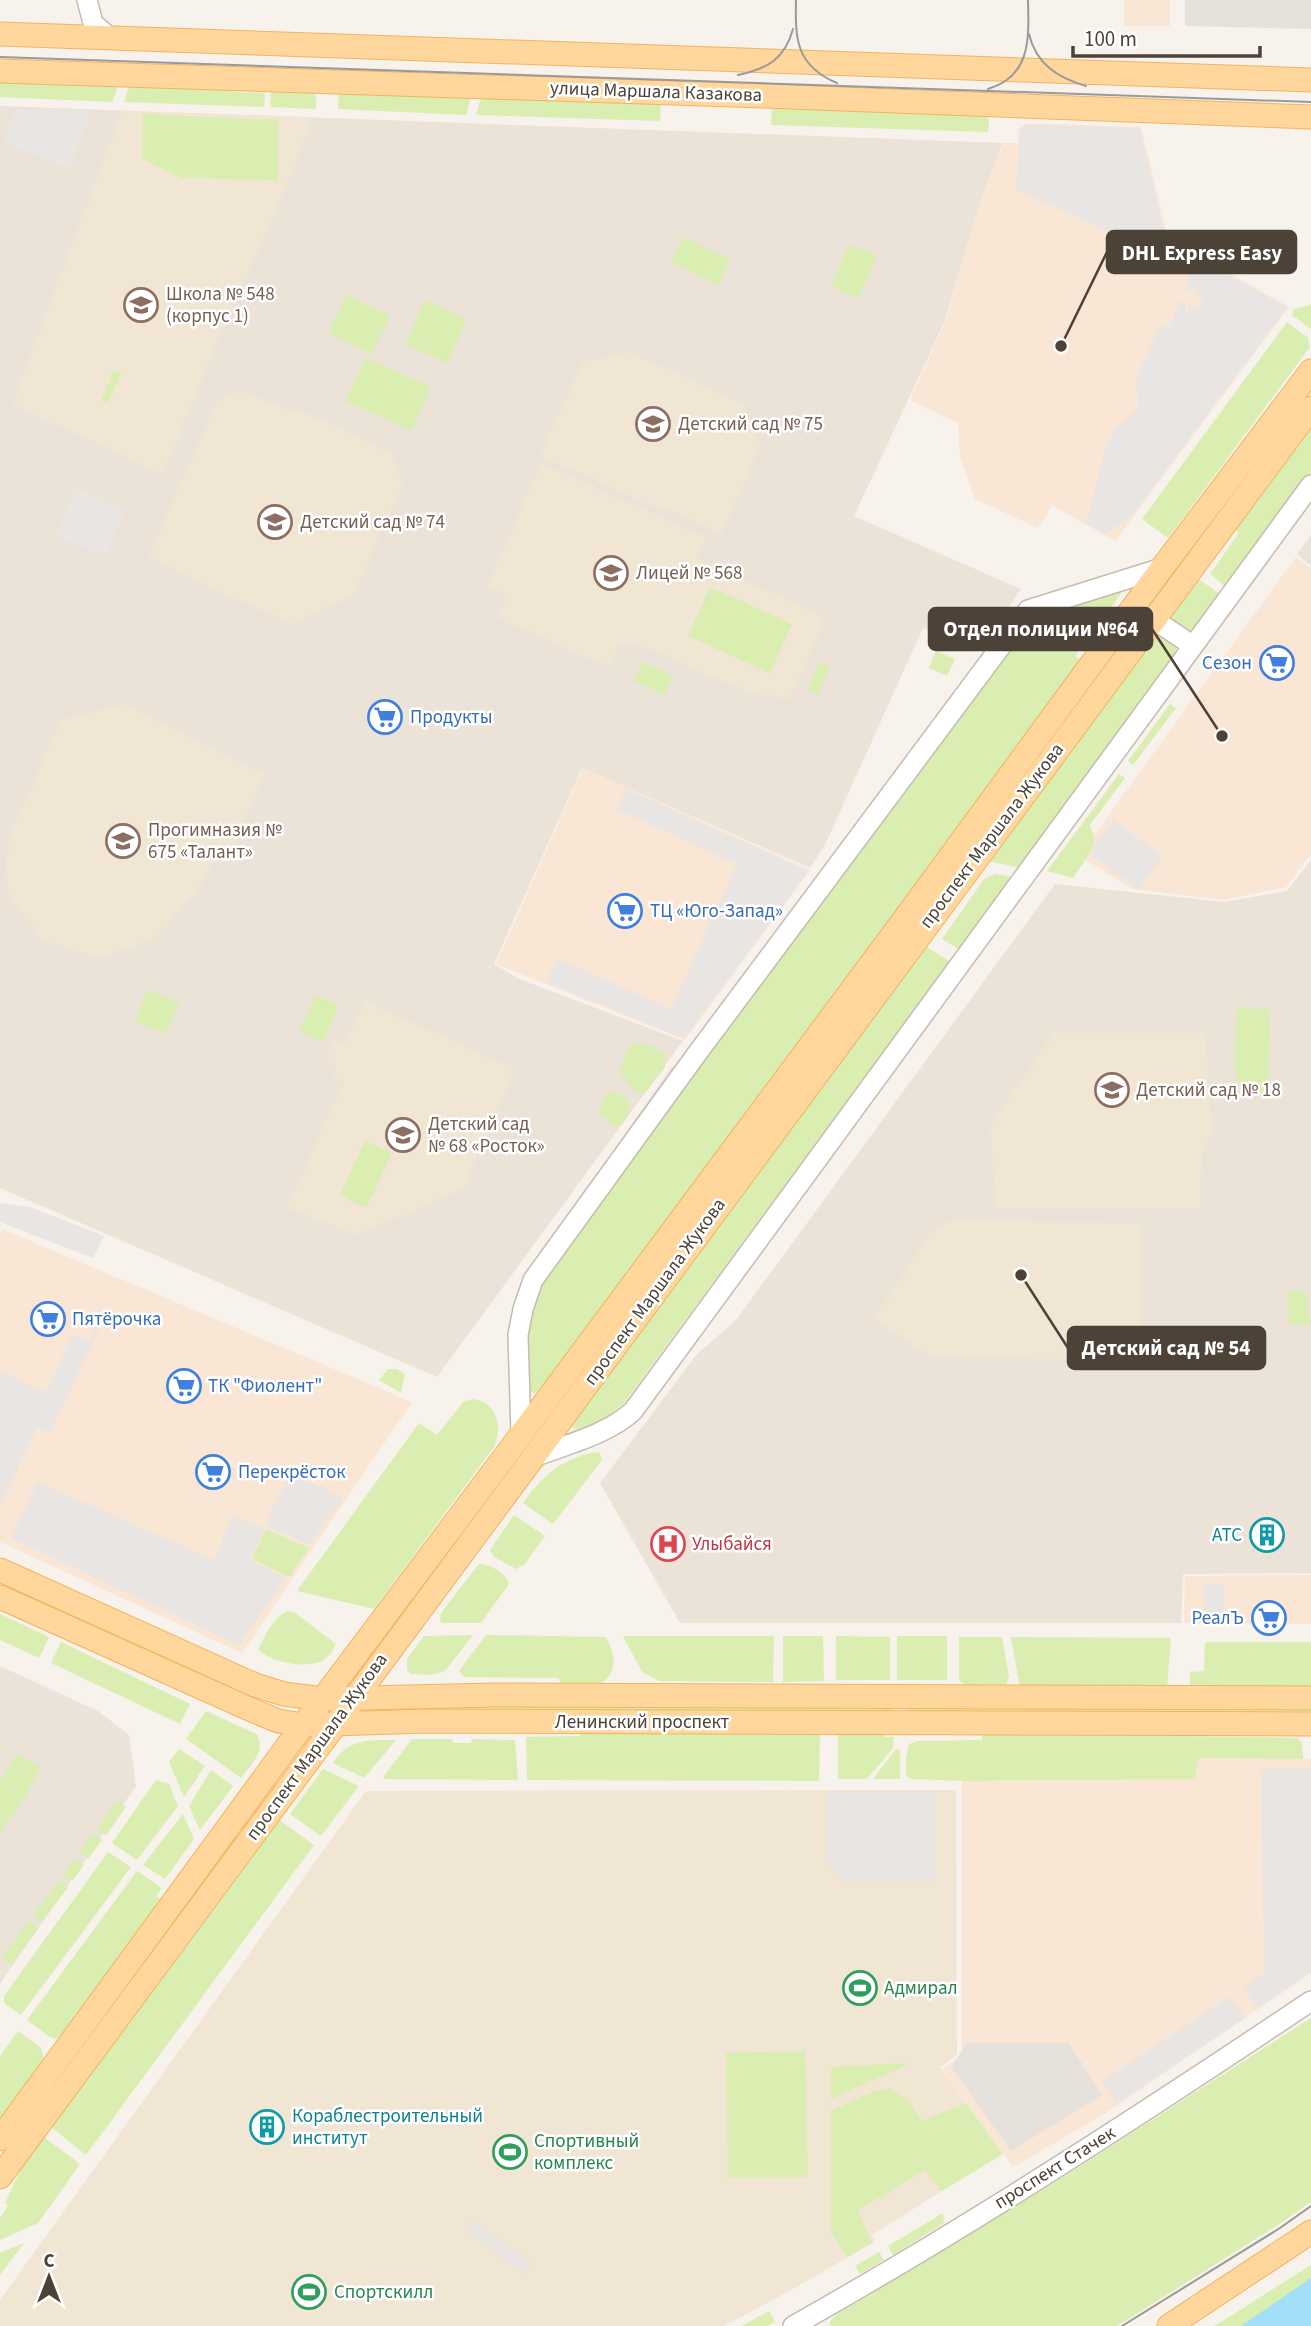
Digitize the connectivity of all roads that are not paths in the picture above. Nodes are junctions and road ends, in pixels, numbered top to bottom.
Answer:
1 (87, 2) edge
2 (0, 34) edge
3 (64, 36) junction
4 (110, 38) junction
5 (0, 71) edge
6 (1311, 80) edge
7 (1311, 117) edge
8 (1311, 371) edge
9 (1311, 408) edge
10 (1311, 485) edge
11 (1162, 568) junction
12 (1153, 619) junction
13 (1192, 645) junction
14 (521, 1434) junction
15 (534, 1457) junction
16 (0, 1570) edge
17 (0, 1597) edge
18 (354, 1697) junction
19 (1311, 1698) edge
20 (323, 1699) junction
21 (334, 1724) junction
22 (1311, 1724) edge
23 (303, 1725) junction
24 (1311, 2001) edge
25 (0, 2139) edge
26 (0, 2177) edge
27 (1311, 2232) edge
28 (1311, 2249) edge
29 (793, 2326) edge
30 (1169, 2326) edge
31 (1195, 2326) edge

1 - 3 street
1 - 4 street
2 - 3 main road, улица Маршала Казакова
3 - 4 main road, улица Маршала Казакова
4 - 6 main road, улица Маршала Казакова
5 - 7 main road, улица Маршала Казакова
8 - 11 main road, проспект Маршала Жукова
9 - 12 main road, проспект Маршала Жукова
10 - 13 street
11 - 14 main road, проспект Маршала Жукова
11 - 14 street
12 - 13 street
12 - 15 main road, проспект Маршала Жукова
13 - 15 street
14 - 20 main road, проспект Маршала Жукова
15 - 18 main road, проспект Маршала Жукова
16 - 20 main road, Ленинский проспект
17 - 23 main road, Ленинский проспект
18 - 19 main road, Ленинский проспект
18 - 20 main road, Ленинский проспект
18 - 21 main road, проспект Маршала Жукова
20 - 23 main road, проспект Маршала Жукова
21 - 22 main road, Ленинский проспект
21 - 23 main road, Ленинский проспект
21 - 26 main road, проспект Маршала Жукова
23 - 25 main road, проспект Маршала Жукова
24 - 29 street, проспект Стачек
27 - 30 main road
28 - 31 main road

